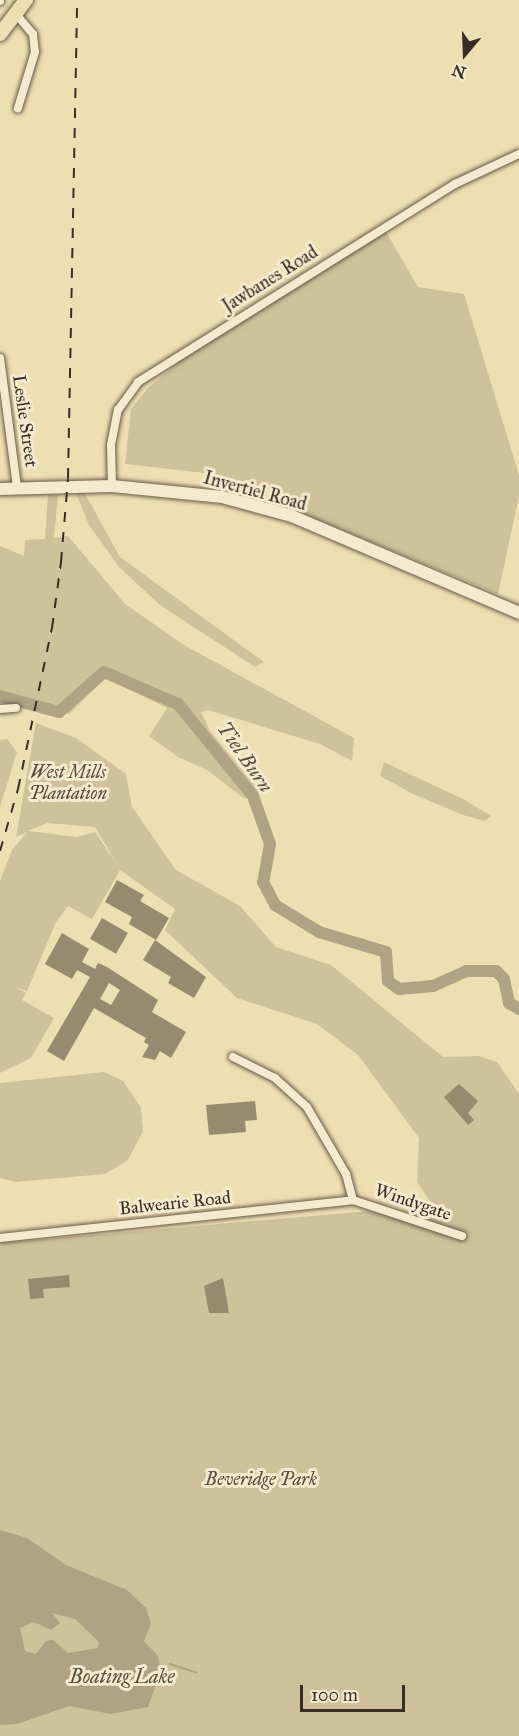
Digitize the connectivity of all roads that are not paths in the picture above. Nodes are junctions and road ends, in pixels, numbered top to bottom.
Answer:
1 (26, 0) edge
2 (16, 14) junction
3 (0, 34) edge
4 (18, 108) dead end
5 (519, 154) edge
6 (0, 358) edge
7 (112, 486) junction
8 (17, 488) junction
9 (0, 489) edge
10 (519, 613) edge
11 (16, 708) dead end
12 (0, 709) edge
13 (233, 1057) dead end
14 (353, 1200) junction
15 (462, 1236) dead end
16 (0, 1238) edge

1 - 2 main road
2 - 3 main road
2 - 4 street
5 - 7 street, Jawbanes Road
6 - 8 street, Leslie Street
7 - 8 main road, Invertiel Road
7 - 10 main road, Invertiel Road
8 - 9 main road, Invertiel Road
11 - 12 street
13 - 14 street
14 - 15 street, Windygate
14 - 16 street, Balwearie Road

